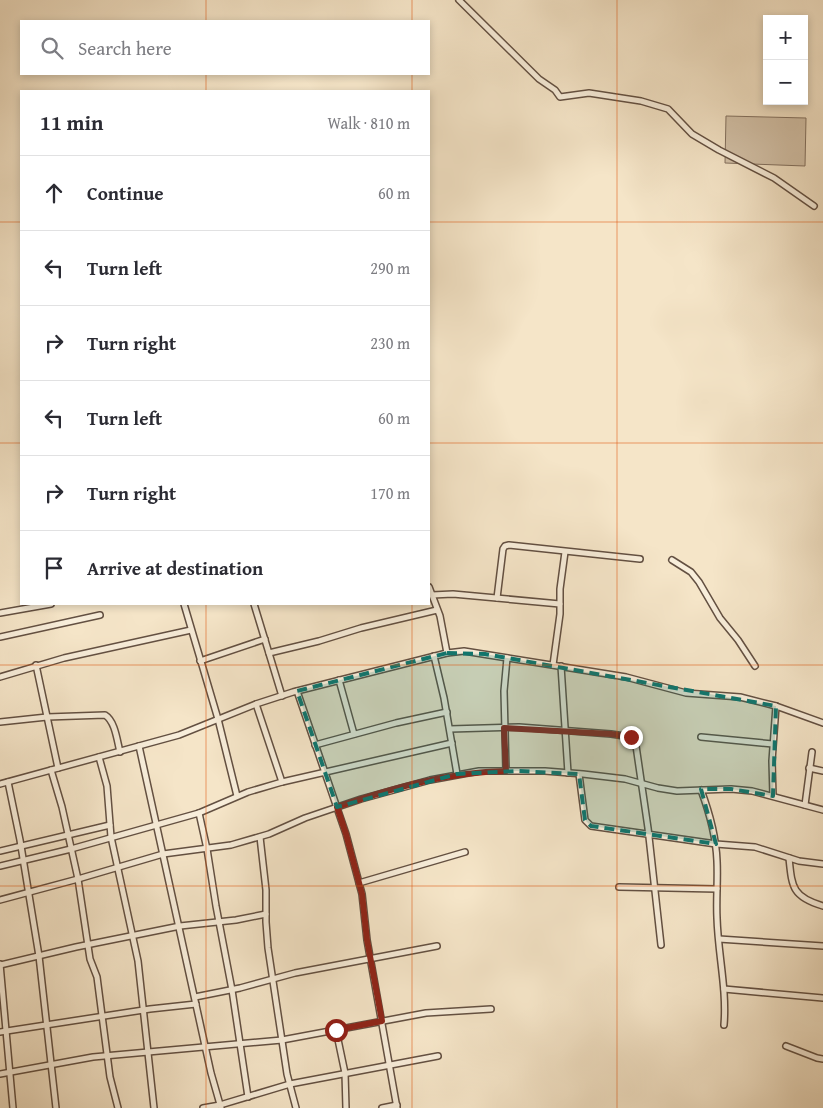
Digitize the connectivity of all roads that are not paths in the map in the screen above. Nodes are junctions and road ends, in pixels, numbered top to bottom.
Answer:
1 (460, 0) edge
2 (814, 206) dead end
3 (565, 552) junction
4 (640, 559) dead end
5 (672, 560) dead end
6 (430, 590) edge
7 (432, 595) junction
8 (497, 598) junction
9 (560, 604) junction
10 (45, 605) edge
11 (184, 605) edge
12 (254, 605) edge
13 (437, 610) junction
14 (0, 613) edge
15 (100, 615) dead end
16 (191, 630) junction
17 (0, 637) edge
18 (264, 639) junction
19 (269, 653) junction
20 (447, 653) junction
21 (434, 656) junction
22 (507, 658) junction
23 (200, 661) junction
24 (36, 665) junction
25 (553, 665) junction
26 (561, 666) junction
27 (755, 666) dead end
28 (0, 677) edge
29 (340, 680) junction
30 (297, 691) junction
31 (282, 696) junction
32 (256, 704) junction
33 (776, 706) junction
34 (447, 712) junction
35 (47, 717) junction
36 (218, 719) junction
37 (0, 722) edge
38 (823, 723) edge
39 (504, 728) junction
40 (450, 729) junction
41 (565, 731) junction
42 (354, 734) junction
43 (702, 737) dead end
44 (452, 743) junction
45 (773, 744) junction
46 (315, 745) junction
47 (139, 746) junction
48 (120, 752) junction
49 (812, 752) dead end
50 (99, 757) junction
51 (58, 768) junction
52 (810, 768) junction
53 (51, 770) junction
54 (506, 771) junction
55 (823, 771) edge
56 (324, 773) junction
57 (568, 773) junction
58 (457, 774) junction
59 (579, 774) junction
60 (8, 782) junction
61 (282, 782) junction
62 (640, 782) junction
63 (0, 784) edge
64 (701, 790) junction
65 (238, 796) junction
66 (773, 796) junction
67 (805, 805) junction
68 (337, 807) junction
69 (823, 810) edge
70 (199, 813) junction
71 (156, 824) junction
72 (110, 825) junction
73 (649, 834) junction
74 (68, 835) junction
75 (111, 837) junction
76 (260, 837) junction
77 (716, 844) junction
78 (21, 847) junction
79 (71, 848) junction
80 (207, 849) junction
81 (0, 851) edge
82 (465, 852) dead end
83 (163, 854) junction
84 (789, 858) junction
85 (24, 860) junction
86 (823, 864) edge
87 (0, 866) edge
88 (118, 868) junction
89 (78, 879) junction
90 (359, 883) junction
91 (619, 887) dead end
92 (654, 888) junction
93 (717, 889) junction
94 (29, 892) junction
95 (0, 900) edge
96 (823, 906) edge
97 (266, 914) junction
98 (219, 922) junction
99 (180, 926) junction
100 (133, 935) junction
101 (719, 940) junction
102 (88, 945) junction
103 (661, 945) dead end
104 (438, 946) dead end
105 (823, 946) edge
106 (39, 956) junction
107 (370, 958) junction
108 (0, 965) edge
109 (273, 978) junction
110 (724, 989) junction
111 (232, 990) junction
112 (195, 997) junction
113 (823, 998) edge
114 (196, 1004) junction
115 (491, 1009) dead end
116 (144, 1010) junction
117 (102, 1017) junction
118 (382, 1021) junction
119 (46, 1025) junction
120 (724, 1025) dead end
121 (336, 1030) junction
122 (2, 1032) edge
123 (282, 1040) junction
124 (240, 1045) junction
125 (786, 1046) dead end
126 (205, 1047) junction
127 (148, 1051) junction
128 (107, 1055) junction
129 (438, 1056) dead end
130 (823, 1059) edge
131 (52, 1064) junction
132 (390, 1065) junction
133 (9, 1072) junction
134 (345, 1073) junction
135 (0, 1074) edge
136 (290, 1084) junction
137 (248, 1097) junction
138 (220, 1107) edge
139 (397, 1107) edge
140 (13, 1108) edge
141 (56, 1108) edge
142 (118, 1108) edge
143 (154, 1108) edge
144 (203, 1108) edge
145 (296, 1108) edge
146 (346, 1108) edge
147 (382, 1108) edge

1 - 2 street
3 - 4 street
3 - 8 street
3 - 9 street
5 - 27 street
6 - 7 street
7 - 8 street
7 - 13 street
8 - 9 street
9 - 25 street
10 - 14 street
11 - 16 street
12 - 18 street
13 - 19 street
13 - 20 street
15 - 17 street
16 - 23 street
16 - 24 street
18 - 19 street
18 - 23 street
19 - 31 street
20 - 21 street
20 - 22 street
21 - 29 street
21 - 34 street
22 - 25 street
22 - 39 street
23 - 36 street
24 - 28 street
24 - 35 street
25 - 26 street
26 - 33 street
26 - 41 street
29 - 30 street
29 - 42 street
30 - 31 street
30 - 46 street
31 - 32 street
32 - 36 street
32 - 61 street
33 - 38 street
33 - 45 street
34 - 40 street
34 - 42 street
35 - 37 street
35 - 48 street
35 - 51 street
36 - 47 street
36 - 65 street
39 - 40 street
39 - 41 street
39 - 54 street
40 - 44 street
41 - 57 street
41 - 62 street
42 - 46 street
43 - 45 street
44 - 56 street
44 - 58 street
45 - 66 street
46 - 56 street
47 - 48 street
47 - 71 street
48 - 50 street
49 - 52 street
50 - 51 street
50 - 72 street
51 - 53 street
52 - 55 street
52 - 67 street
53 - 60 street
53 - 74 street
54 - 57 street
54 - 58 street
56 - 61 street
56 - 68 street
57 - 59 street
58 - 68 street
59 - 62 street
59 - 73 street
60 - 63 street
60 - 78 street
61 - 65 street
62 - 64 street
62 - 73 street
64 - 66 street
64 - 77 street
65 - 70 street
66 - 67 street
67 - 69 street
68 - 76 street
68 - 90 street
70 - 71 street
70 - 80 street
71 - 75 street
71 - 83 street
72 - 74 street
72 - 75 street
73 - 77 street
73 - 92 street
74 - 78 street
74 - 79 street
75 - 79 street
75 - 88 street
76 - 80 street
76 - 97 street
77 - 84 street
77 - 93 street
78 - 81 street
78 - 85 street
79 - 85 street
79 - 89 street
80 - 83 street
80 - 98 street
82 - 90 street
83 - 88 street
83 - 99 street
84 - 86 street
84 - 96 street
85 - 87 street
85 - 94 street
88 - 89 street
88 - 100 street
89 - 94 street
89 - 102 street
90 - 107 street
91 - 92 street
92 - 93 street
92 - 103 street
93 - 101 street
94 - 95 street
94 - 106 street
97 - 98 street
97 - 109 street
98 - 99 street
98 - 111 street
99 - 100 street
99 - 112 street
100 - 102 street
100 - 116 street
101 - 105 street
101 - 110 street
102 - 106 street
102 - 117 street
104 - 107 street
106 - 108 street
106 - 119 street
107 - 109 street
107 - 118 street
108 - 122 street
109 - 111 street
109 - 123 street
110 - 113 street
110 - 120 street
111 - 112 street
111 - 124 street
112 - 114 street
114 - 116 street
114 - 126 street
115 - 118 street
116 - 117 street
116 - 127 street
117 - 119 street
117 - 128 street
118 - 121 street
118 - 132 street
119 - 122 street
119 - 131 street
121 - 123 street
121 - 134 street
122 - 133 street
123 - 124 street
123 - 136 street
124 - 126 street
124 - 137 street
125 - 130 street
126 - 127 street
126 - 138 street
127 - 128 street
127 - 143 street
128 - 131 street
128 - 142 street
129 - 132 street
131 - 133 street
131 - 141 street
132 - 134 street
132 - 139 street
133 - 135 street
133 - 140 street
134 - 136 street
134 - 146 street
136 - 137 street
136 - 145 street
137 - 138 street
138 - 144 street
139 - 147 street

